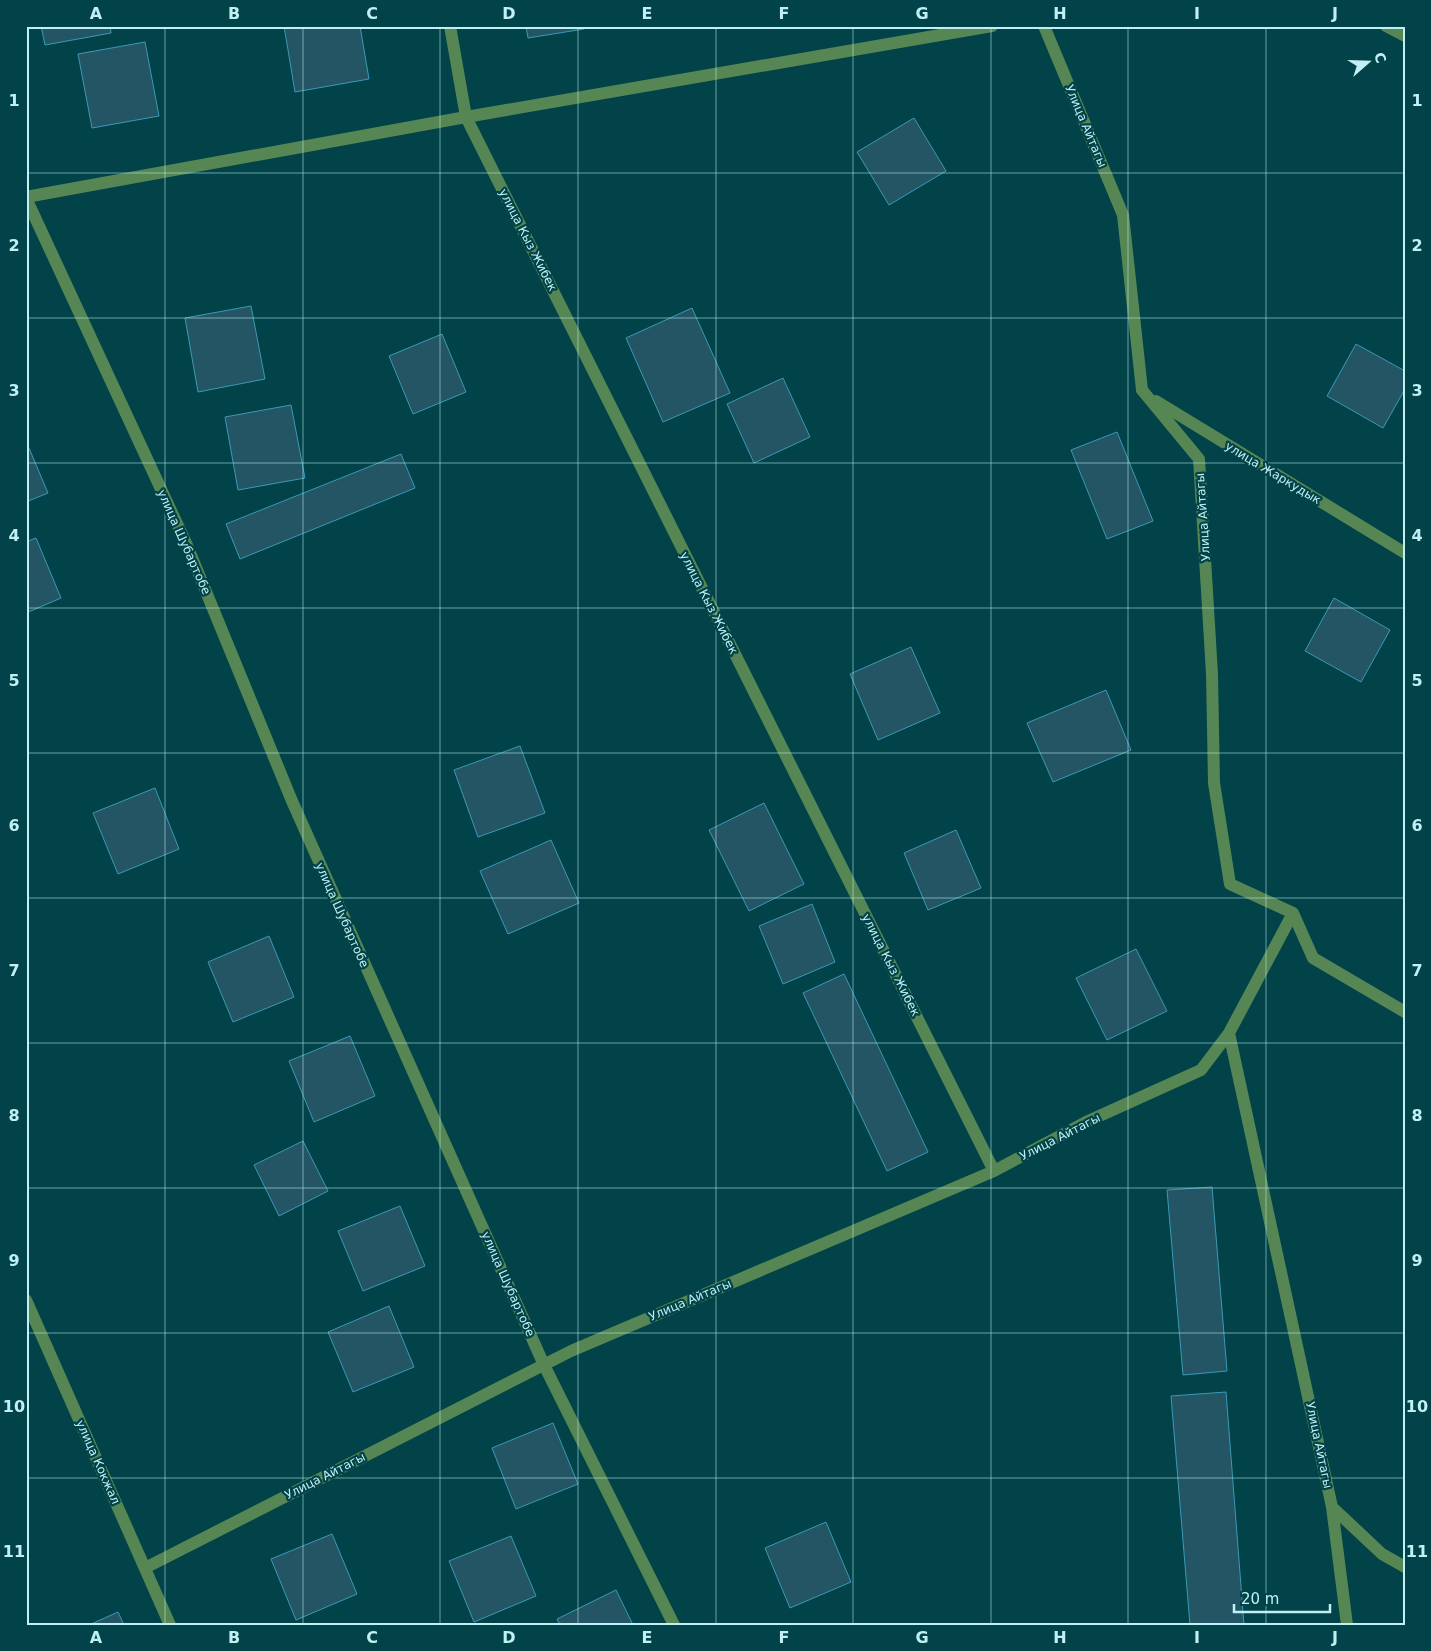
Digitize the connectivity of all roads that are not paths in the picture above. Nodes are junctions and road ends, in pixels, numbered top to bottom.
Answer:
1 (450, 26) edge
2 (992, 26) edge
3 (1044, 26) edge
4 (1386, 26) edge
5 (1405, 36) edge
6 (466, 117) junction
7 (26, 197) edge
8 (1142, 390) junction
9 (1405, 553) edge
10 (1293, 913) junction
11 (1405, 1012) edge
12 (1229, 1033) junction
13 (994, 1170) junction
14 (26, 1300) edge
15 (544, 1365) junction
16 (1332, 1507) junction
17 (1405, 1566) edge
18 (145, 1568) junction
19 (170, 1625) edge
20 (674, 1625) edge
21 (1347, 1625) edge

1 - 6 street, улица Кыз Жибек
2 - 6 street
3 - 8 street, Улица Айтагы
4 - 5 street
6 - 7 street
6 - 13 street, улица Кыз Жибек
7 - 15 street, улица Шубартобе
8 - 9 street, улица Жаркудык
8 - 10 street, Улица Айтагы
10 - 11 street
10 - 12 street, Улица Айтагы
12 - 13 street, Улица Айтагы
12 - 16 street, Улица Айтагы
13 - 15 street, Улица Айтагы
14 - 18 street, улица Кокжал
15 - 18 street, Улица Айтагы
15 - 20 street, улица Шубартобе
16 - 17 street
16 - 21 street, Улица Айтагы
18 - 19 street, улица Кокжал

